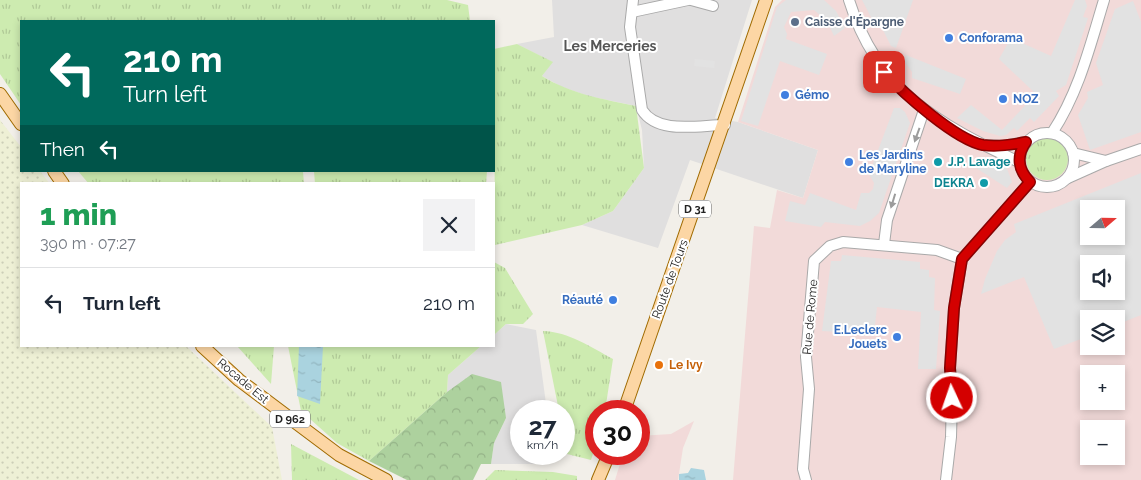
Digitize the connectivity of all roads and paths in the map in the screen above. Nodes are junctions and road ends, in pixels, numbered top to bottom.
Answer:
1 (633, 0) edge
2 (690, 0) edge
3 (843, 0) edge
4 (849, 0) edge
5 (1097, 0) edge
6 (1104, 0) edge
7 (767, 2) edge
8 (713, 6) dead end
9 (632, 12) junction
10 (853, 13) junction
11 (1099, 20) junction
12 (0, 94) edge
13 (924, 110) junction
14 (1067, 110) junction
15 (20, 123) edge
16 (725, 125) junction
17 (1052, 133) junction
18 (1064, 139) junction
19 (1026, 142) junction
20 (982, 145) junction
21 (1141, 149) edge
22 (1073, 153) junction
23 (1106, 161) junction
24 (1019, 162) junction
25 (1067, 179) junction
26 (1030, 182) junction
27 (884, 244) junction
28 (962, 259) junction
29 (203, 347) edge
30 (628, 400) edge
31 (605, 465) edge
32 (601, 477) edge
33 (386, 480) edge
34 (806, 480) edge
35 (946, 480) edge

1 - 9 street
2 - 8 street
2 - 9 street
3 - 10 street
4 - 10 street
5 - 11 street
6 - 11 street
7 - 16 main road, Route de Tours / D 31
9 - 16 street
10 - 13 street
11 - 14 street
12 - 15 main road
13 - 20 street
13 -> 27 street
14 - 17 street
14 - 18 street
16 - 30 main road, Route de Tours / D 31
17 - 18 street
17 - 19 street
18 - 22 street
19 - 20 street
19 - 24 street
20 - 24 street
21 - 23 street
22 - 23 street
22 - 25 street
23 - 25 street
24 - 26 street
25 - 26 street
26 - 28 street
27 - 28 street, Rue de Rome
27 - 34 street, Rue de Rome
28 - 35 street
29 - 33 main road, Rocade Est / D 962
31 - 32 main road

